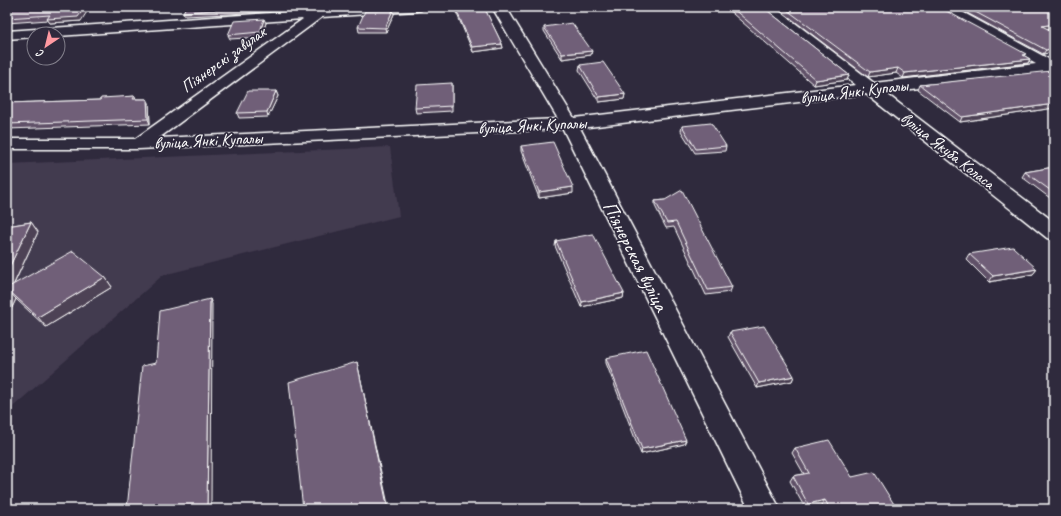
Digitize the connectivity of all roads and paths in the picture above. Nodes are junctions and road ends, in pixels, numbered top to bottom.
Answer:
1 (330, 7) edge
2 (416, 7) edge
3 (499, 7) edge
4 (766, 7) edge
5 (944, 7) edge
6 (316, 15) junction
7 (7, 34) edge
8 (1053, 67) edge
9 (870, 89) junction
10 (569, 124) junction
11 (7, 144) edge
12 (139, 144) junction
13 (1054, 232) edge
14 (765, 509) edge

1 - 6 street, Піянерскі завулак
2 - 6 street
3 - 10 street, Піянерская вуліца
4 - 9 street, вуліца Якуба Коласа
5 - 8 street
6 - 7 street
6 - 12 street, Піянерскі завулак
8 - 9 street, вуліца Янкі Купалы
9 - 10 street, вуліца Янкі Купалы
9 - 13 street, вуліца Якуба Коласа
10 - 12 street, вуліца Янкі Купалы
10 - 14 street, Піянерская вуліца
11 - 12 street, вуліца Янкі Купалы

